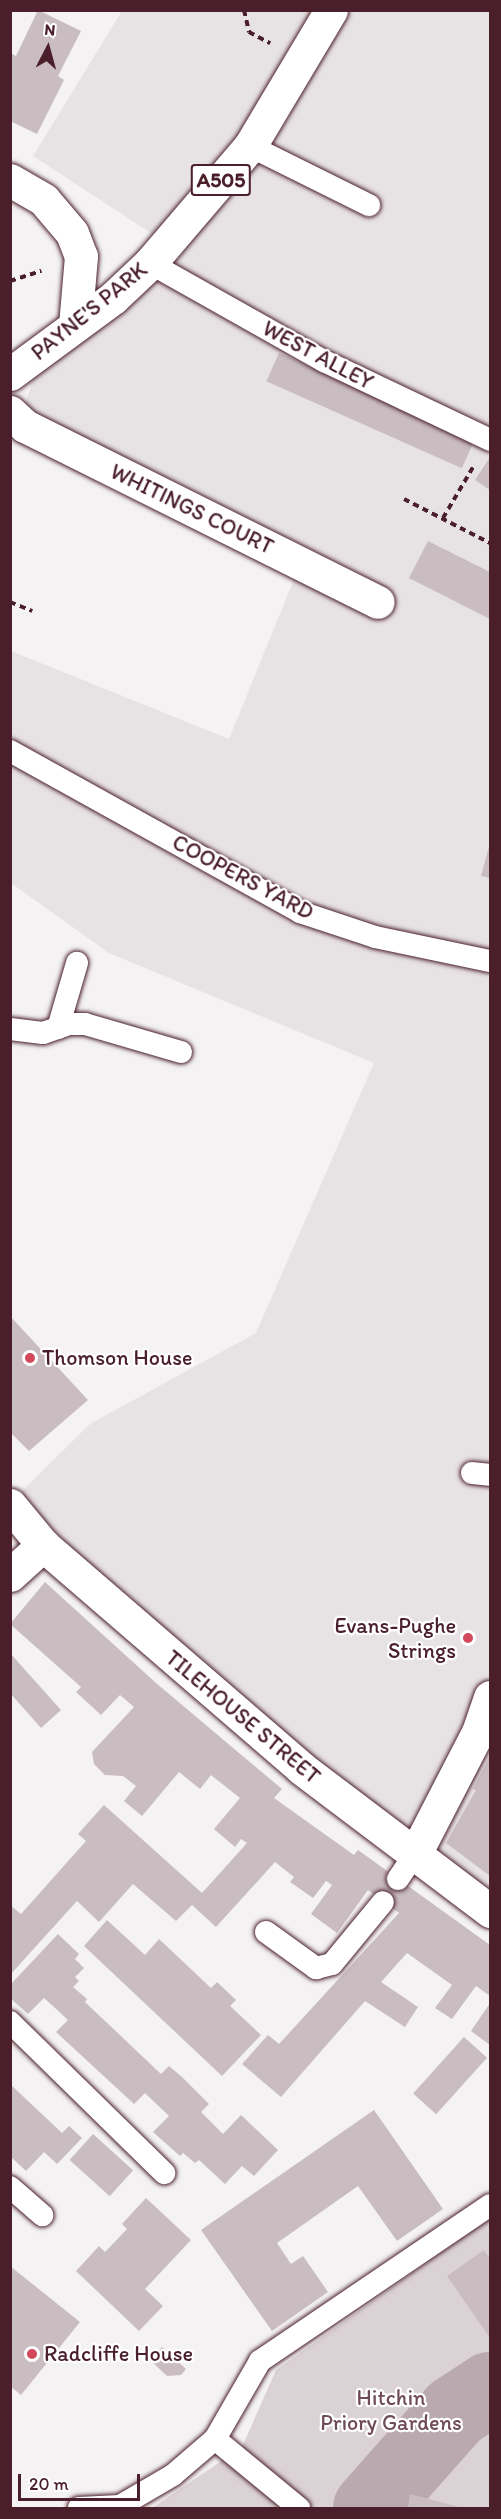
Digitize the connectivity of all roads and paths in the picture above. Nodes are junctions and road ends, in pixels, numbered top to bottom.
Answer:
1 (331, 10) edge
2 (250, 146) junction
3 (10, 180) edge
4 (369, 205) dead end
5 (150, 263) junction
6 (75, 326) junction
7 (10, 374) edge
8 (10, 412) edge
9 (490, 440) edge
10 (404, 499) dead end
11 (443, 518) junction
12 (490, 543) edge
13 (10, 602) edge
14 (378, 602) dead end
15 (32, 611) dead end
16 (10, 751) edge
17 (490, 961) edge
18 (78, 963) dead end
19 (58, 1028) junction
20 (10, 1029) edge
21 (181, 1052) dead end
22 (10, 1505) edge
23 (43, 1545) junction
24 (10, 1575) edge
25 (490, 1697) edge
26 (484, 1735) edge
27 (407, 1866) junction
28 (383, 1902) dead end
29 (490, 1911) edge
30 (266, 1932) dead end
31 (10, 2022) edge
32 (164, 2173) dead end
33 (10, 2187) edge
34 (489, 2209) edge
35 (42, 2215) dead end
36 (215, 2439) junction
37 (79, 2508) edge
38 (299, 2508) edge

1 - 2 street, PAYNE'S PARK / A505
2 - 4 lane
2 - 5 street, PAYNE'S PARK / A505
3 - 6 street
5 - 6 street, PAYNE'S PARK / A505
5 - 9 lane, WEST ALLEY
6 - 7 street, PAYNE'S PARK / A505
8 - 14 street, WHITINGS COURT
9 - 11 path
10 - 11 path
11 - 12 path
13 - 15 path
16 - 17 lane, COOPERS YARD
18 - 19 lane
19 - 20 lane
19 - 21 lane
22 - 23 street, TILEHOUSE STREET
23 - 24 street
23 - 27 street, TILEHOUSE STREET
25 - 26 street
26 - 27 street
27 - 29 street, TILEHOUSE STREET
28 - 30 lane
31 - 32 lane
33 - 35 lane
34 - 36 lane
36 - 37 lane
36 - 38 lane

